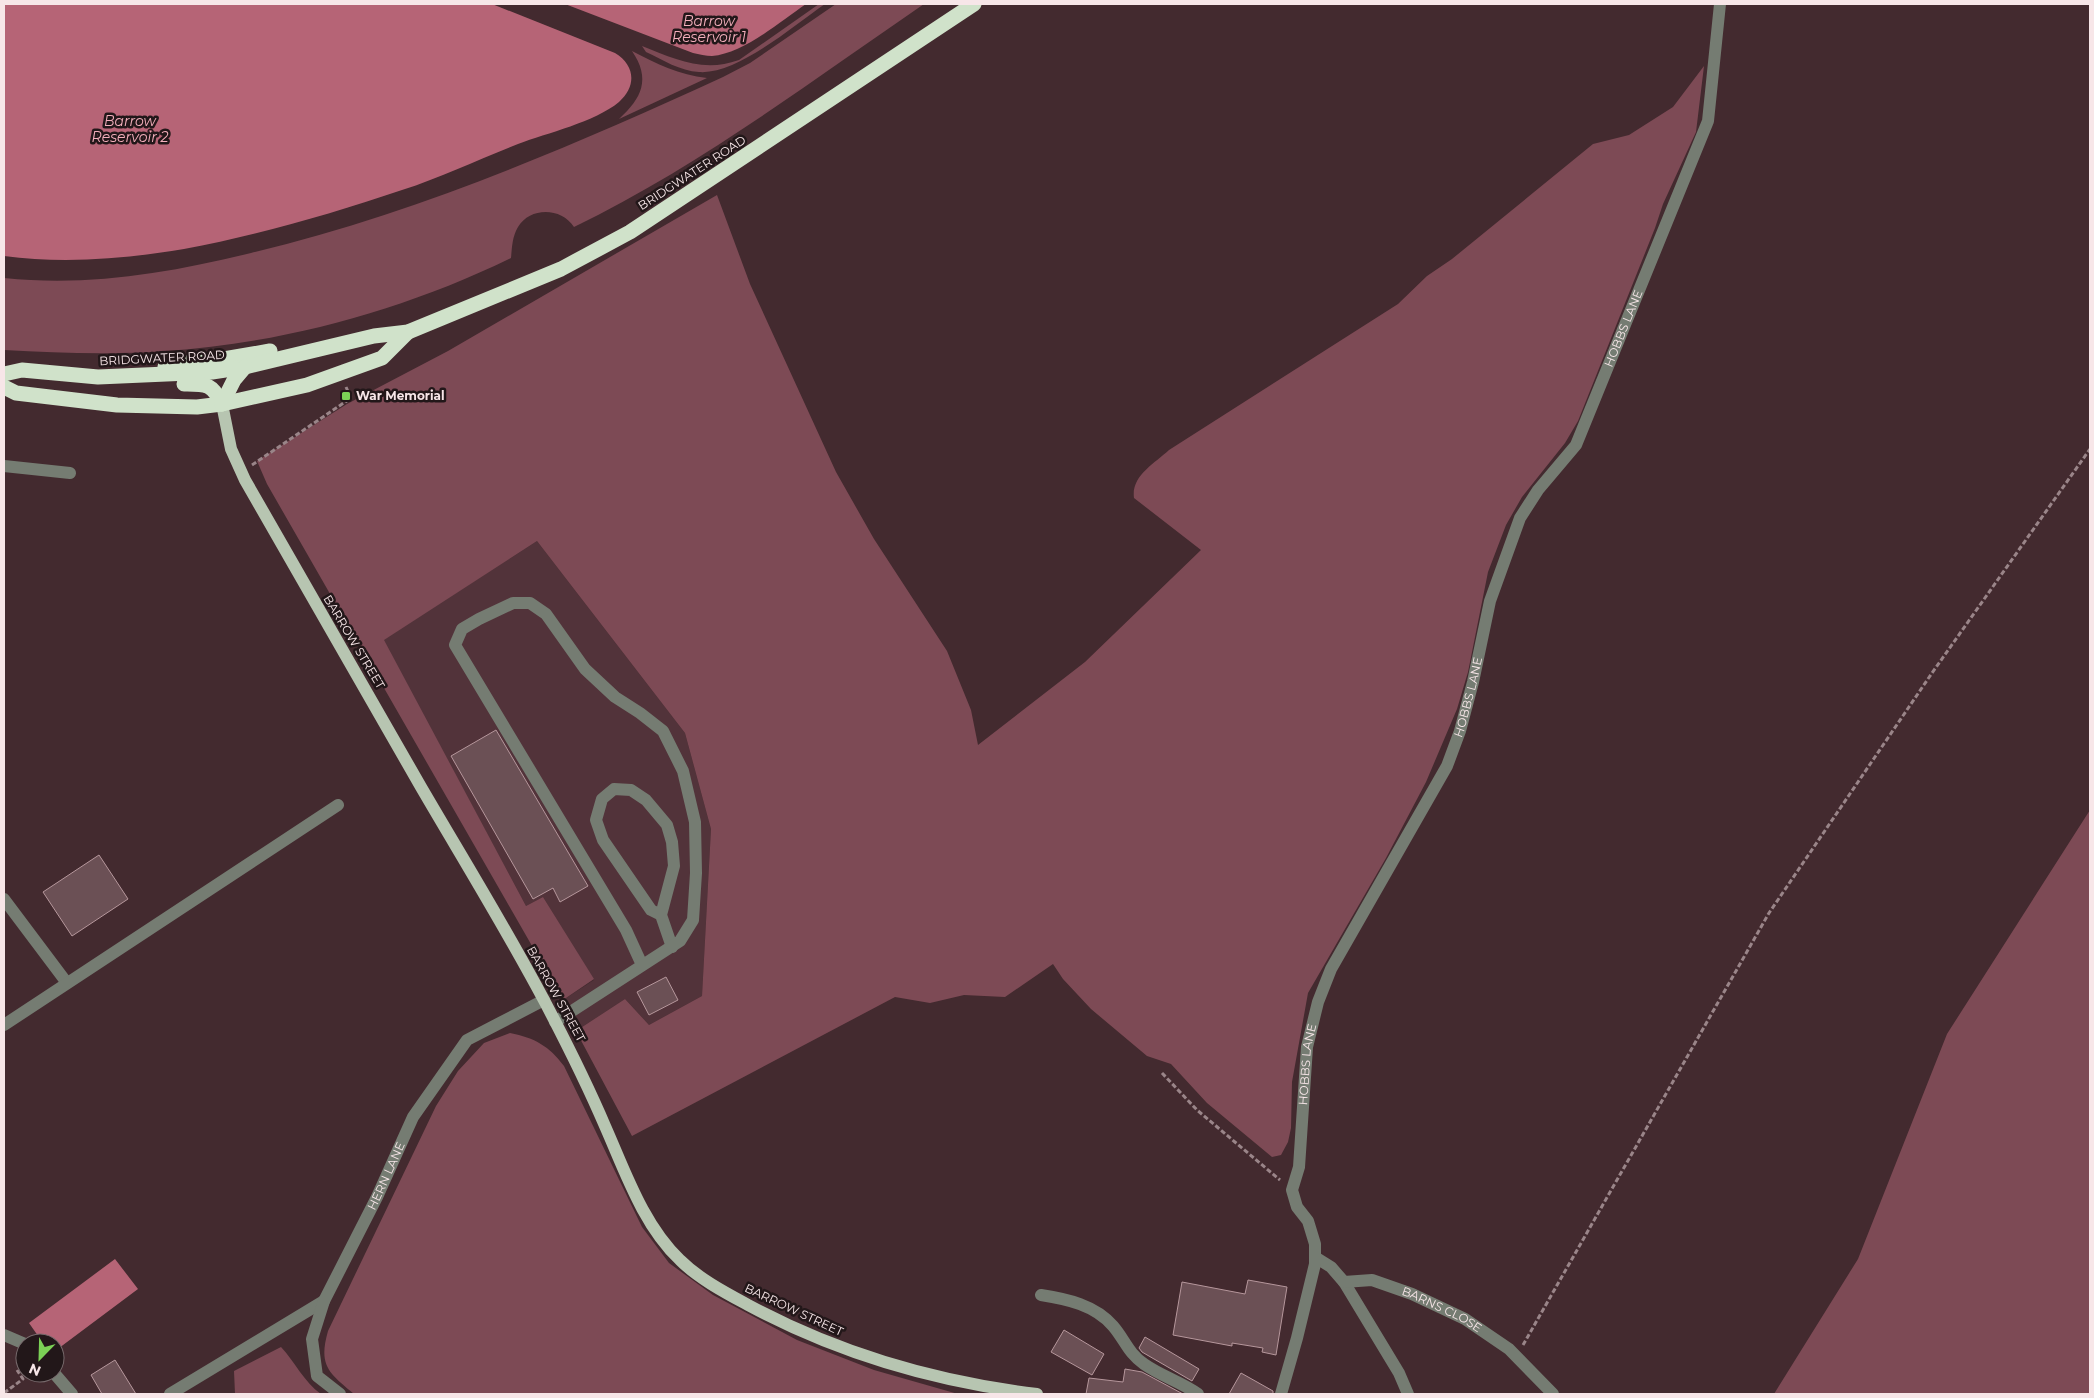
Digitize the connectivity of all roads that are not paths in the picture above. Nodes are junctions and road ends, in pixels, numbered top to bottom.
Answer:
1 (974, 4) edge
2 (1720, 4) edge
3 (408, 332) junction
4 (374, 336) junction
5 (245, 367) junction
6 (4, 374) edge
7 (145, 376) junction
8 (4, 387) edge
9 (222, 404) junction
10 (4, 466) edge
11 (70, 473) dead end
12 (338, 805) dead end
13 (4, 899) edge
14 (661, 915) junction
15 (672, 947) junction
16 (642, 965) junction
17 (67, 983) junction
18 (544, 1000) junction
19 (555, 1022) junction
20 (4, 1024) edge
21 (1315, 1256) junction
22 (1344, 1282) junction
23 (1041, 1295) dead end
24 (324, 1302) junction
25 (63, 1383) edge
26 (72, 1394) edge
27 (170, 1394) edge
28 (340, 1394) edge
29 (1037, 1394) edge
30 (1198, 1394) edge
31 (1281, 1394) edge
32 (1408, 1394) edge
33 (1553, 1394) edge

1 - 3 highway, BRIDGWATER ROAD
2 - 21 street, HOBBS LANE
3 - 4 highway, BRIDGWATER ROAD
3 - 9 highway, BRIDGWATER ROAD
4 - 5 highway, BRIDGWATER ROAD
4 - 7 highway
5 - 7 highway, BRIDGWATER ROAD
5 - 9 highway
6 - 7 highway, BRIDGWATER ROAD
7 - 9 highway
8 - 9 highway, BRIDGWATER ROAD
9 - 18 main road, BARROW STREET
10 - 11 street
12 - 17 street
13 - 17 street
14 - 14 street
14 - 15 street
15 - 16 street
15 - 16 street
16 - 19 street
17 - 20 street
18 - 19 main road, BARROW STREET
18 - 24 street, HERN LANE
19 - 29 main road, BARROW STREET
21 - 22 street
21 - 31 street
22 - 32 street
22 - 33 street, BARNS CLOSE
23 - 30 street
24 - 27 street
24 - 28 street, HERN LANE
25 - 26 street

